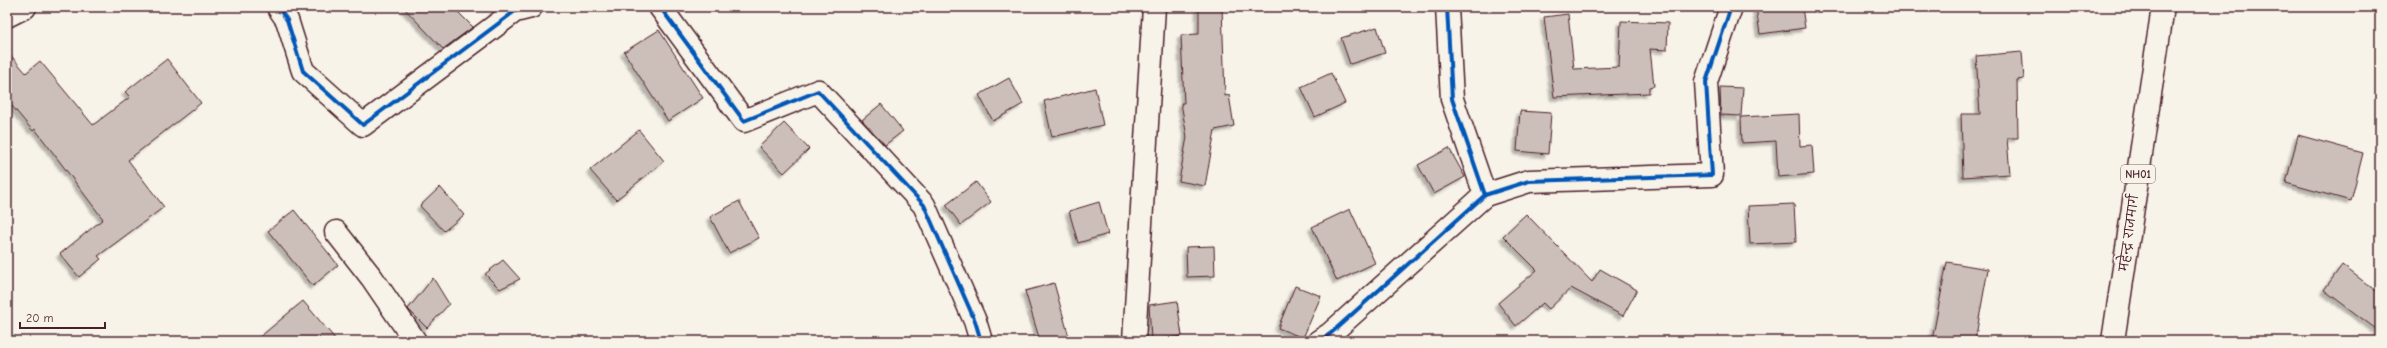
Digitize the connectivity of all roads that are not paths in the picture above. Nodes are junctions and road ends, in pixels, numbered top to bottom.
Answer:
1 (25, 7) edge
2 (278, 7) edge
3 (531, 7) edge
4 (660, 7) edge
5 (1154, 7) edge
6 (1447, 7) edge
7 (1731, 7) edge
8 (2162, 7) edge
9 (7, 16) edge
10 (1485, 194) junction
11 (336, 232) dead end
12 (416, 341) edge
13 (981, 341) edge
14 (1134, 341) edge
15 (1319, 341) edge
16 (2113, 341) edge

1 - 9 main road
2 - 3 main road
4 - 13 main road
5 - 14 main road
6 - 10 main road
7 - 10 main road
8 - 16 main road, महेन्द्र राजमार्ग / NH01
10 - 15 main road
11 - 12 main road

